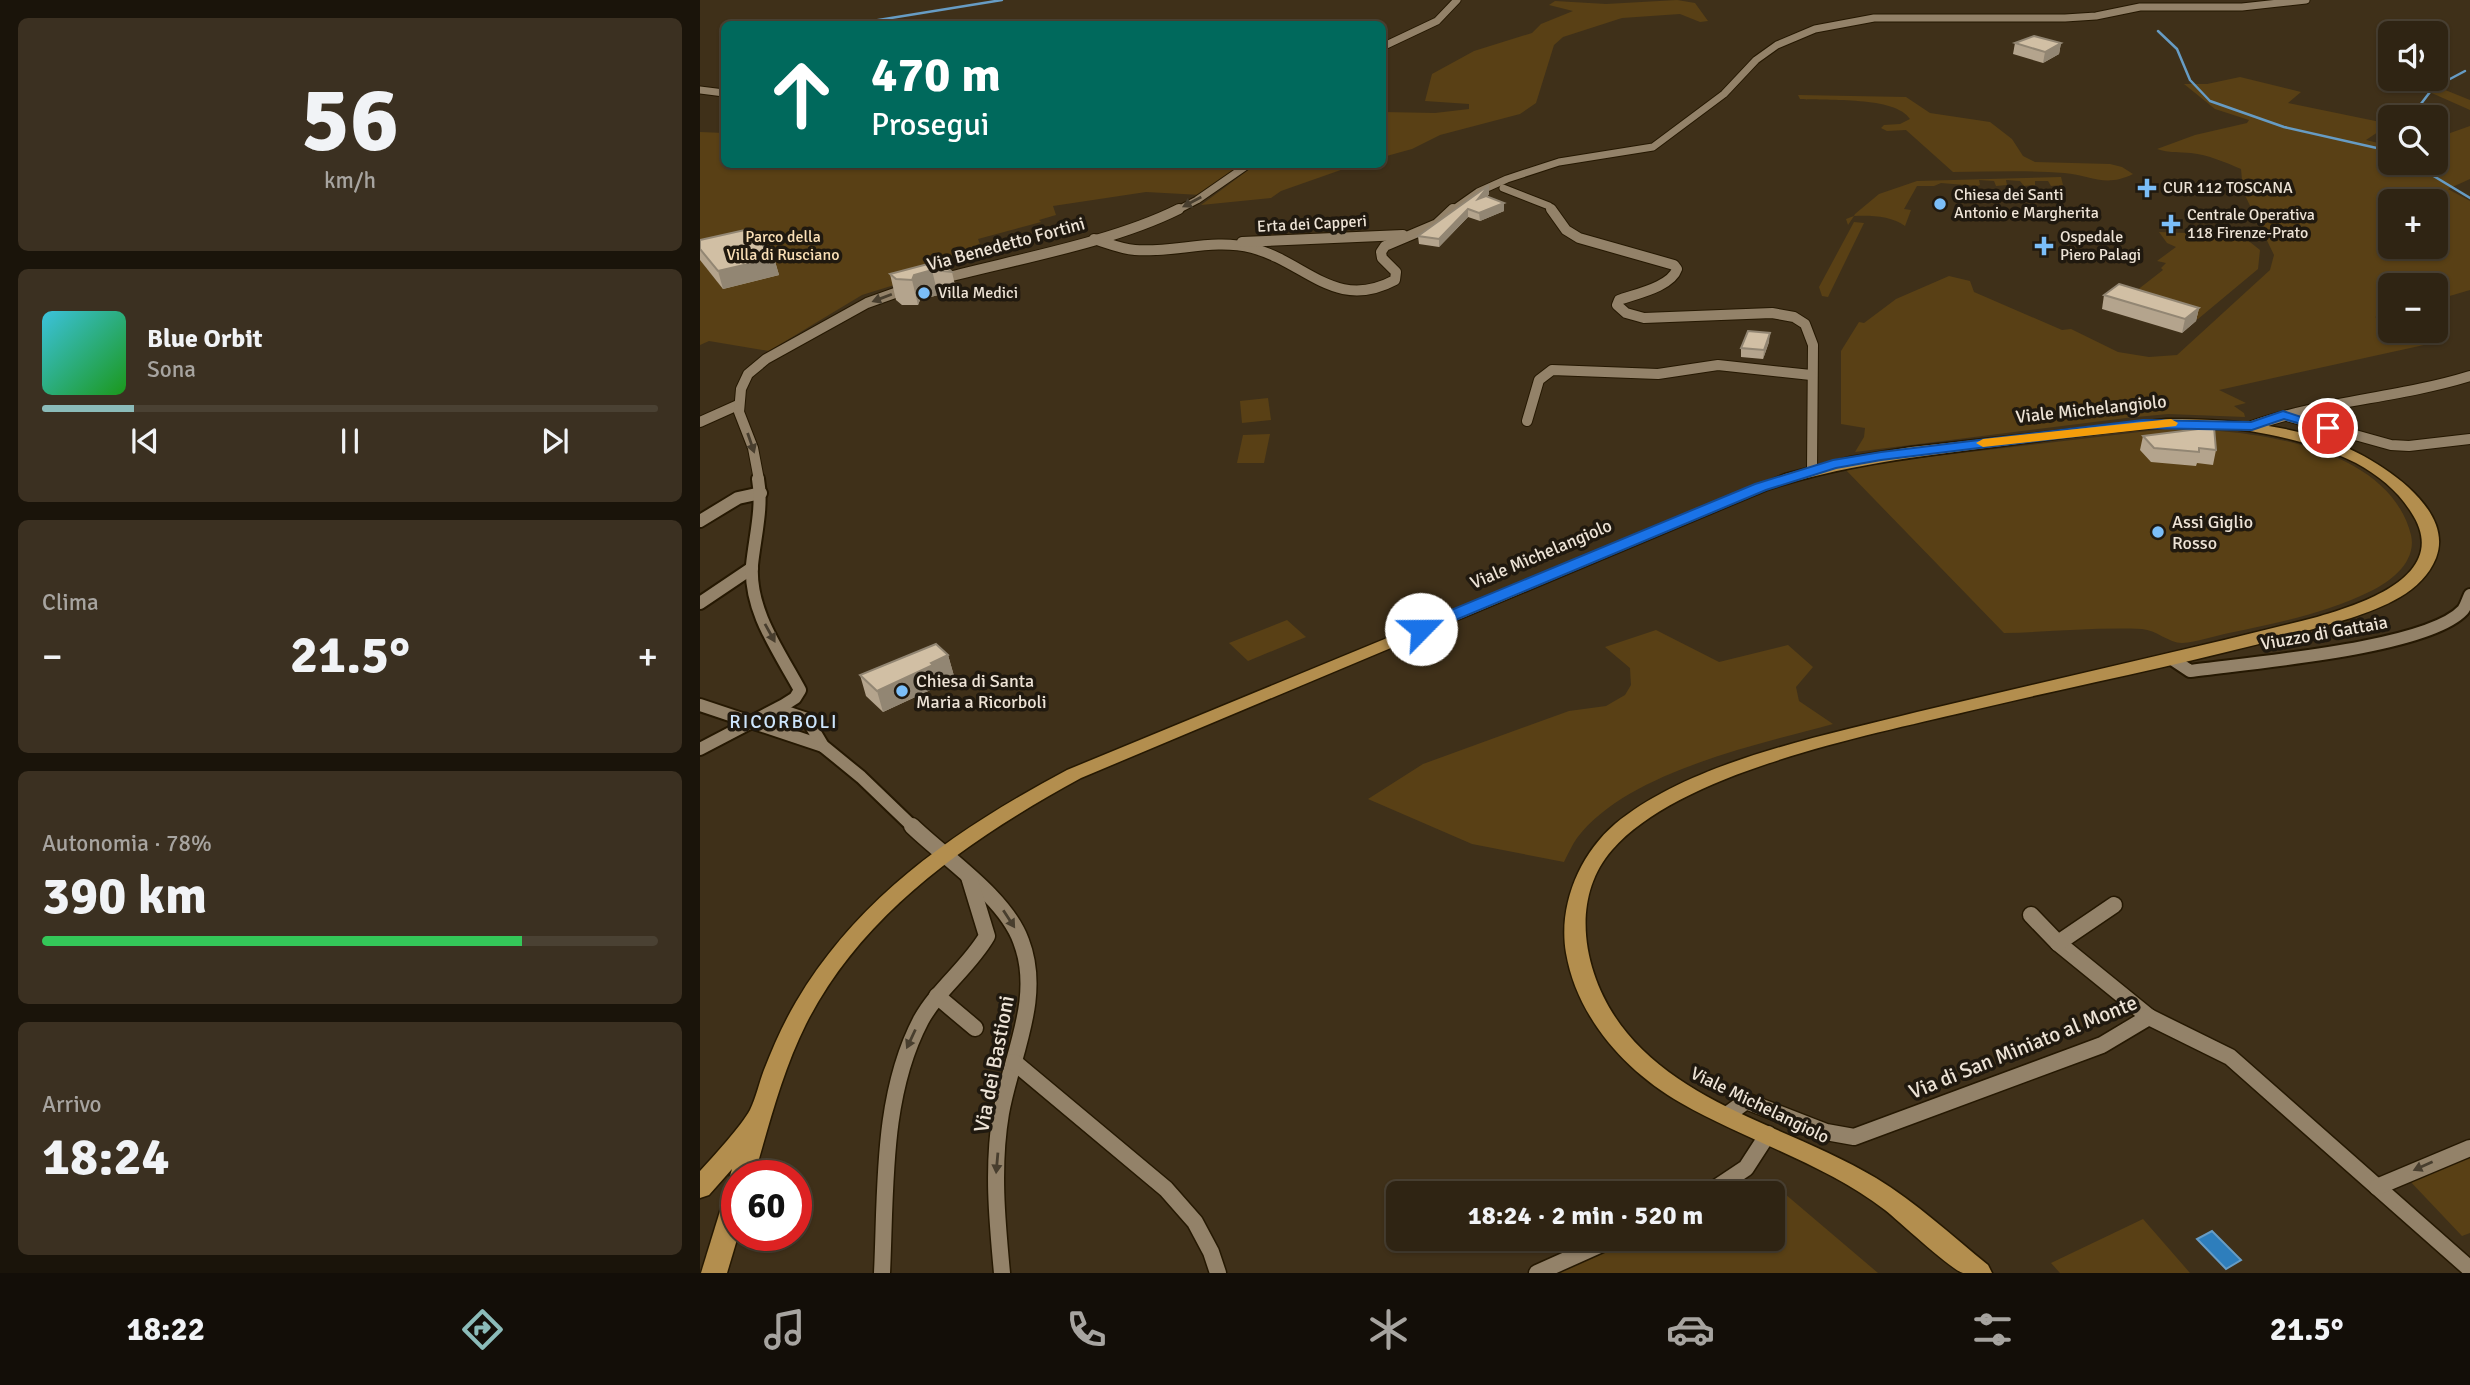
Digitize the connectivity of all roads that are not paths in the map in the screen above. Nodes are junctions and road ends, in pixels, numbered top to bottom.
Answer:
1 (1457, 0) edge
2 (2306, 0) edge
3 (1386, 45) edge
4 (700, 90) edge
5 (721, 93) edge
6 (1243, 168) edge
7 (1503, 188) dead end
8 (1407, 236) junction
9 (1094, 239) junction
10 (1218, 243) junction
11 (1811, 374) junction
12 (2470, 376) edge
13 (738, 405) junction
14 (2283, 415) junction
15 (1527, 421) dead end
16 (700, 422) edge
17 (2252, 426) junction
18 (2470, 439) edge
19 (1812, 469) junction
20 (761, 493) junction
21 (700, 521) edge
22 (752, 568) junction
23 (2470, 595) edge
24 (700, 603) edge
25 (2172, 659) junction
26 (700, 705) edge
27 (768, 714) junction
28 (753, 721) junction
29 (823, 746) junction
30 (700, 749) edge
31 (942, 855) junction
32 (969, 877) junction
33 (2114, 905) dead end
34 (2031, 915) dead end
35 (2058, 943) junction
36 (937, 996) junction
37 (2149, 1017) junction
38 (975, 1028) dead end
39 (1014, 1062) junction
40 (762, 1109) junction
41 (1727, 1115) junction
42 (1768, 1135) junction
43 (2470, 1148) edge
44 (747, 1160) edge
45 (1726, 1181) edge
46 (2377, 1187) junction
47 (700, 1188) edge
48 (721, 1249) edge
49 (1586, 1251) edge
50 (2470, 1269) edge
51 (714, 1273) edge
52 (882, 1273) edge
53 (1002, 1273) edge
54 (1217, 1273) edge
55 (1537, 1273) edge
56 (1979, 1273) edge

1 - 3 street
2 - 8 street
4 - 5 street
6 -> 9 street, Via Benedetto Fortini
7 - 11 street
8 - 10 street, Erta dei Capperi
8 - 10 street
9 - 10 street
9 -> 13 street, Via Benedetto Fortini
11 - 15 street
11 - 19 street
12 - 14 street
13 - 16 street
13 -> 20 street
14 - 17 street
14 - 18 street
17 - 19 main road, Viale Michelangiolo
17 - 25 main road, Viale Michelangiolo
19 - 31 main road, Viale Michelangiolo
20 - 21 street
20 - 22 street
22 - 24 street
22 -> 27 street
23 - 25 street, Viuzzo di Gattaia
25 - 41 main road, Viale Michelangiolo
26 - 28 street
27 - 28 street
27 - 29 street
28 - 29 street
28 - 30 street
29 - 31 street, Via dei Bastioni
31 - 32 street, Via dei Bastioni
31 - 40 main road, Viale Michelangiolo
32 - 36 street
32 -> 39 street, Via dei Bastioni
33 - 35 street
34 - 35 street
35 - 37 street
36 - 38 street
36 -> 52 street
37 - 41 street, Via di San Miniato al Monte
37 - 46 street, Via di San Miniato al Monte
39 -> 53 street, Via dei Bastioni
39 - 54 street
40 - 44 main road
40 - 47 main road
41 - 42 main road, Viale Michelangiolo
42 - 45 street
42 - 56 main road, Viale Michelangiolo
43 -> 46 street
46 - 50 street
48 - 51 main road
49 - 55 street

